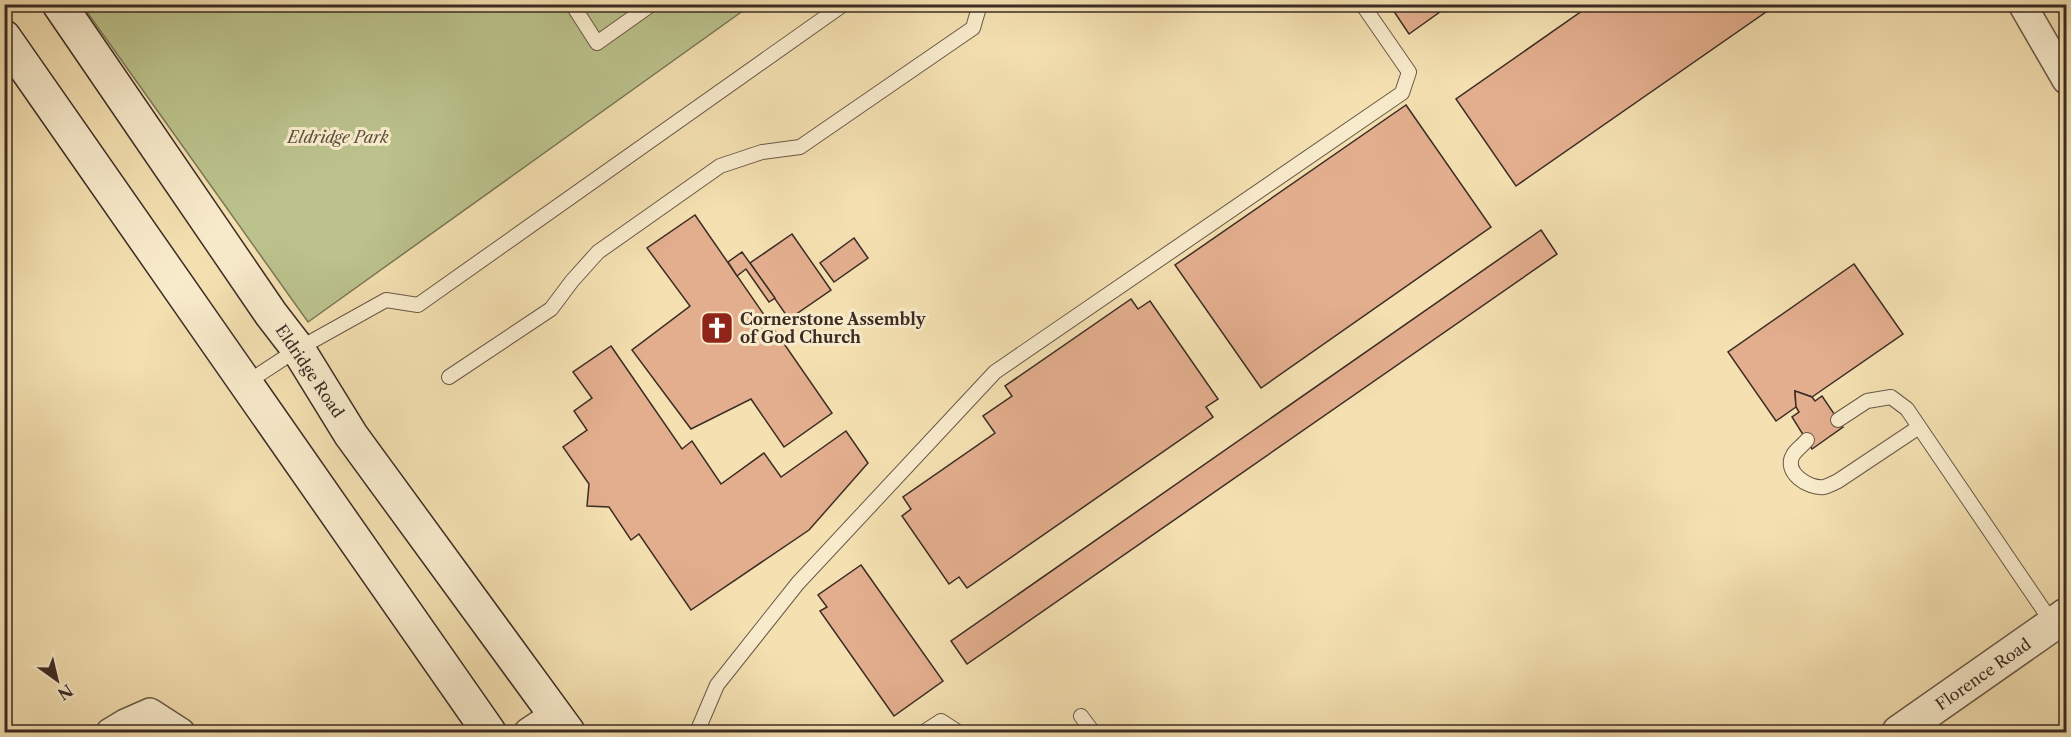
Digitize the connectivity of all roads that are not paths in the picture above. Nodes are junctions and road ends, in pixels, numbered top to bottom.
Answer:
1 (59, 4) edge
2 (572, 4) edge
3 (652, 4) edge
4 (844, 4) edge
5 (980, 4) edge
6 (1362, 4) edge
7 (2022, 4) edge
8 (4, 37) edge
9 (2067, 80) edge
10 (298, 349) junction
11 (450, 377) dead end
12 (246, 384) junction
13 (1838, 420) dead end
14 (1919, 427) junction
15 (1807, 441) dead end
16 (2060, 620) edge
17 (1082, 716) dead end
18 (561, 723) edge
19 (110, 732) edge
20 (181, 732) edge
21 (489, 732) edge
22 (528, 732) edge
23 (697, 732) edge
24 (924, 732) edge
25 (958, 732) edge
26 (1093, 732) edge
27 (1899, 732) edge

1 - 10 main road, Eldridge Road
2 - 3 lane
4 - 10 lane
5 - 11 lane
6 - 23 lane
7 - 9 street
8 - 12 main road
10 - 12 lane
10 - 18 main road, Eldridge Road
12 - 21 main road
13 - 14 lane
14 - 15 lane
14 - 16 lane
16 - 27 main road, Florence Road
17 - 26 lane
18 - 22 street
19 - 20 street
24 - 25 lane

